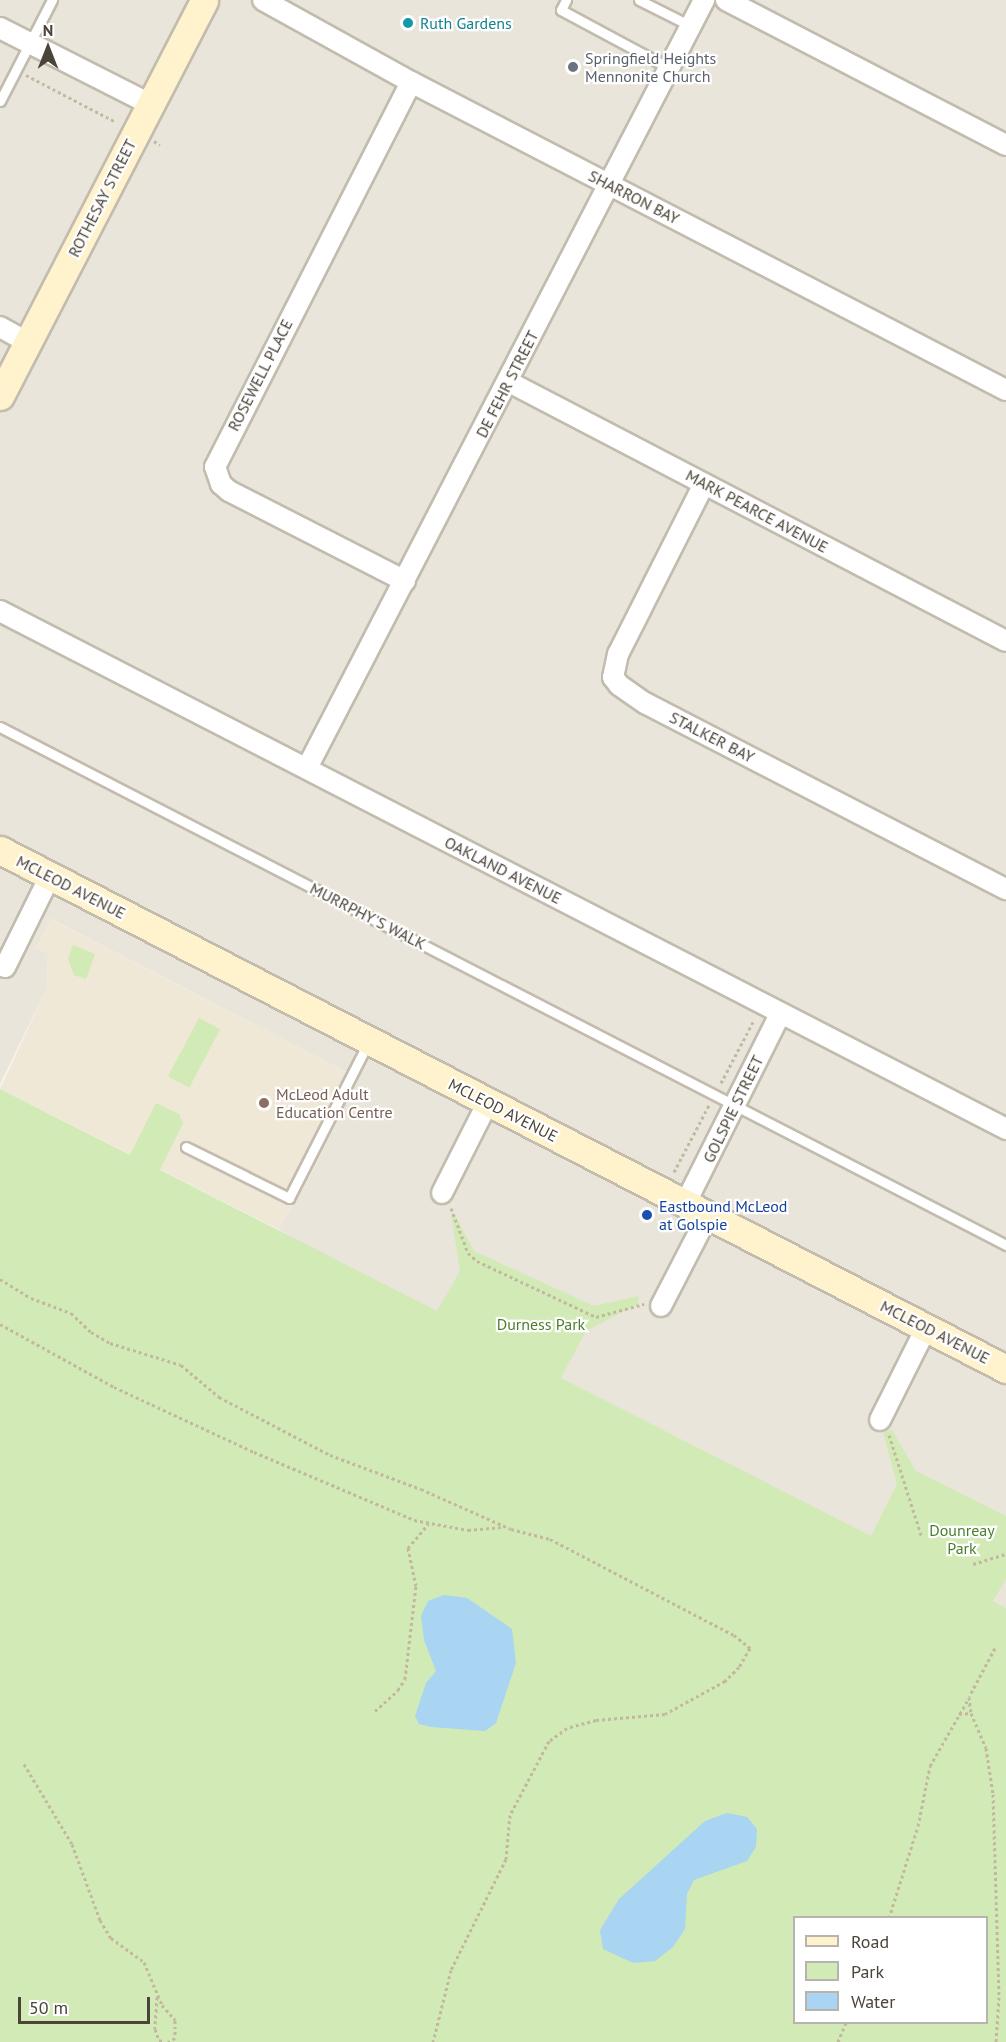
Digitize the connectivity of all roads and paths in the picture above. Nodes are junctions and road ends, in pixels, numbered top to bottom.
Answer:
1 (52, 0) edge
2 (204, 0) edge
3 (263, 0) edge
4 (566, 0) edge
5 (639, 0) edge
6 (704, 0) edge
7 (726, 0) edge
8 (659, 4) edge
9 (691, 26) junction
10 (0, 28) edge
11 (30, 43) junction
12 (669, 68) junction
13 (16, 70) junction
14 (411, 82) junction
15 (0, 101) edge
16 (150, 104) junction
17 (136, 132) junction
18 (160, 145) dead end
19 (1006, 145) edge
20 (608, 184) junction
21 (0, 327) edge
22 (27, 342) junction
23 (509, 382) junction
24 (1006, 390) edge
25 (0, 396) edge
26 (704, 484) junction
27 (405, 581) junction
28 (0, 611) edge
29 (1006, 641) edge
30 (0, 727) edge
31 (307, 768) junction
32 (0, 850) edge
33 (50, 876) junction
34 (1006, 889) edge
35 (5, 967) dead end
36 (780, 1014) junction
37 (369, 1041) junction
38 (488, 1102) junction
39 (735, 1106) junction
40 (1006, 1129) edge
41 (186, 1147) dead end
42 (442, 1193) joint
43 (697, 1210) junction
44 (1006, 1245) edge
45 (0, 1279) edge
46 (661, 1306) joint
47 (0, 1324) edge
48 (926, 1328) junction
49 (1006, 1369) edge
50 (880, 1420) joint
51 (428, 1524) junction
52 (504, 1526) junction
53 (922, 1538) dead end
54 (1006, 1554) edge
55 (973, 1564) dead end
56 (995, 1648) dead end
57 (969, 1698) junction
58 (375, 1711) dead end
59 (971, 1713) junction
60 (958, 1714) junction
61 (24, 1764) dead end
62 (889, 1916) edge
63 (158, 1995) junction
64 (845, 2024) edge
65 (166, 2042) edge
66 (433, 2042) edge
67 (838, 2042) edge
68 (996, 2042) edge

1 - 11 lane
2 - 16 street, ROTHESAY STREET
3 - 14 street, SHARRON BAY
4 - 12 lane
5 - 8 lane
6 - 9 street, DE FEHR STREET
7 - 19 street
8 - 9 lane
9 - 12 street, DE FEHR STREET
10 - 11 street
11 - 13 lane
11 - 16 street
12 - 20 street, DE FEHR STREET
13 - 15 lane
13 - 17 path
14 - 20 street, SHARRON BAY
14 - 27 street, ROSEWELL PLACE
16 - 17 street, ROTHESAY STREET
17 - 18 path
17 - 22 street, ROTHESAY STREET
20 - 23 street, DE FEHR STREET
20 - 24 street, SHARRON BAY
21 - 22 street
22 - 25 street, ROTHESAY STREET
23 - 26 street, MARK PEARCE AVENUE
23 - 27 street, DE FEHR STREET
26 - 29 street, MARK PEARCE AVENUE
26 - 34 street, STALKER BAY
27 - 31 street, DE FEHR STREET
28 - 31 street, OAKLAND AVENUE
30 - 39 lane, MURRPHY'S WALK
31 - 36 street, OAKLAND AVENUE
32 - 33 street, MCLEOD AVENUE
33 - 35 street
33 - 37 street, MCLEOD AVENUE
36 - 39 street, GOLSPIE STREET
36 - 40 street, OAKLAND AVENUE
37 - 38 street, MCLEOD AVENUE
37 - 41 lane
38 - 42 street
38 - 43 street, MCLEOD AVENUE
39 - 43 street, GOLSPIE STREET
39 - 44 lane, MURRPHY'S WALK
42 - 46 path
43 - 46 street, GOLSPIE STREET
43 - 48 street, MCLEOD AVENUE
45 - 52 path
47 - 51 path
48 - 49 street, MCLEOD AVENUE
48 - 50 street
50 - 53 path
51 - 52 path
51 - 58 path
52 - 66 path
54 - 55 path
56 - 57 path
57 - 59 path
57 - 60 path
59 - 60 path
59 - 68 path
60 - 62 path
61 - 63 path
63 - 65 path
63 - 65 path
64 - 67 path

